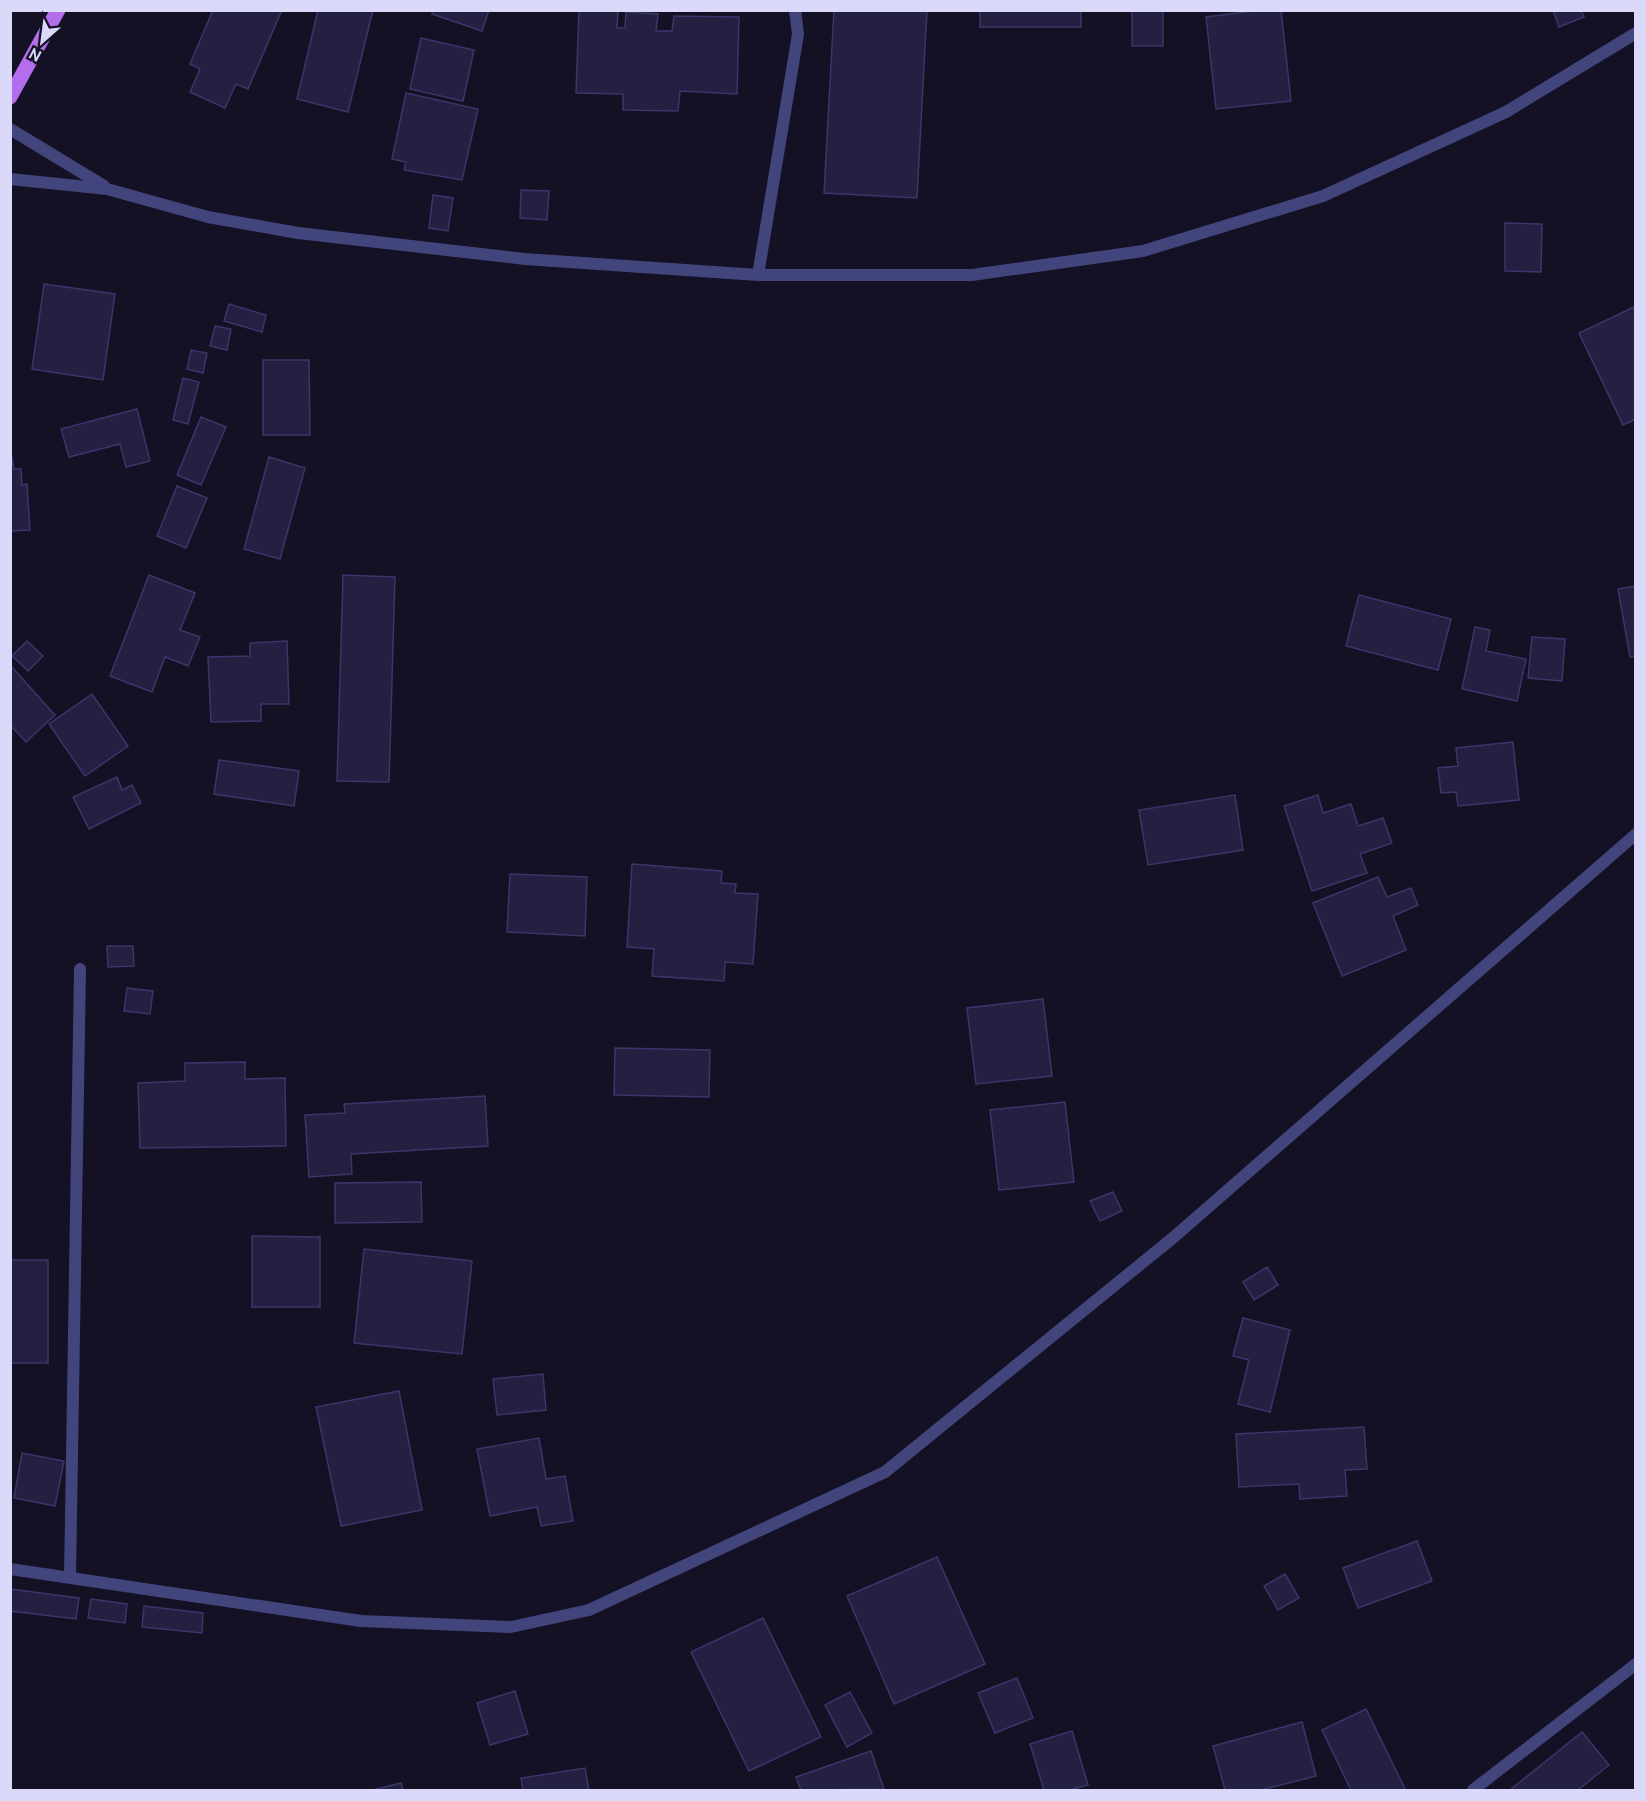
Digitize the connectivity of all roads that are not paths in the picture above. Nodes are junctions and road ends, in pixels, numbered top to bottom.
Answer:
1 (58, 10) edge
2 (795, 10) edge
3 (1635, 33) edge
4 (10, 97) edge
5 (10, 129) edge
6 (10, 180) edge
7 (107, 189) junction
8 (758, 275) junction
9 (1635, 834) edge
10 (80, 969) dead end
11 (10, 1569) edge
12 (70, 1577) junction
13 (1635, 1664) edge
14 (1473, 1791) edge

1 - 4 main road
2 - 8 street
3 - 8 street
5 - 7 street
6 - 7 street
7 - 8 street
9 - 12 street
10 - 12 street
11 - 12 street
13 - 14 street

